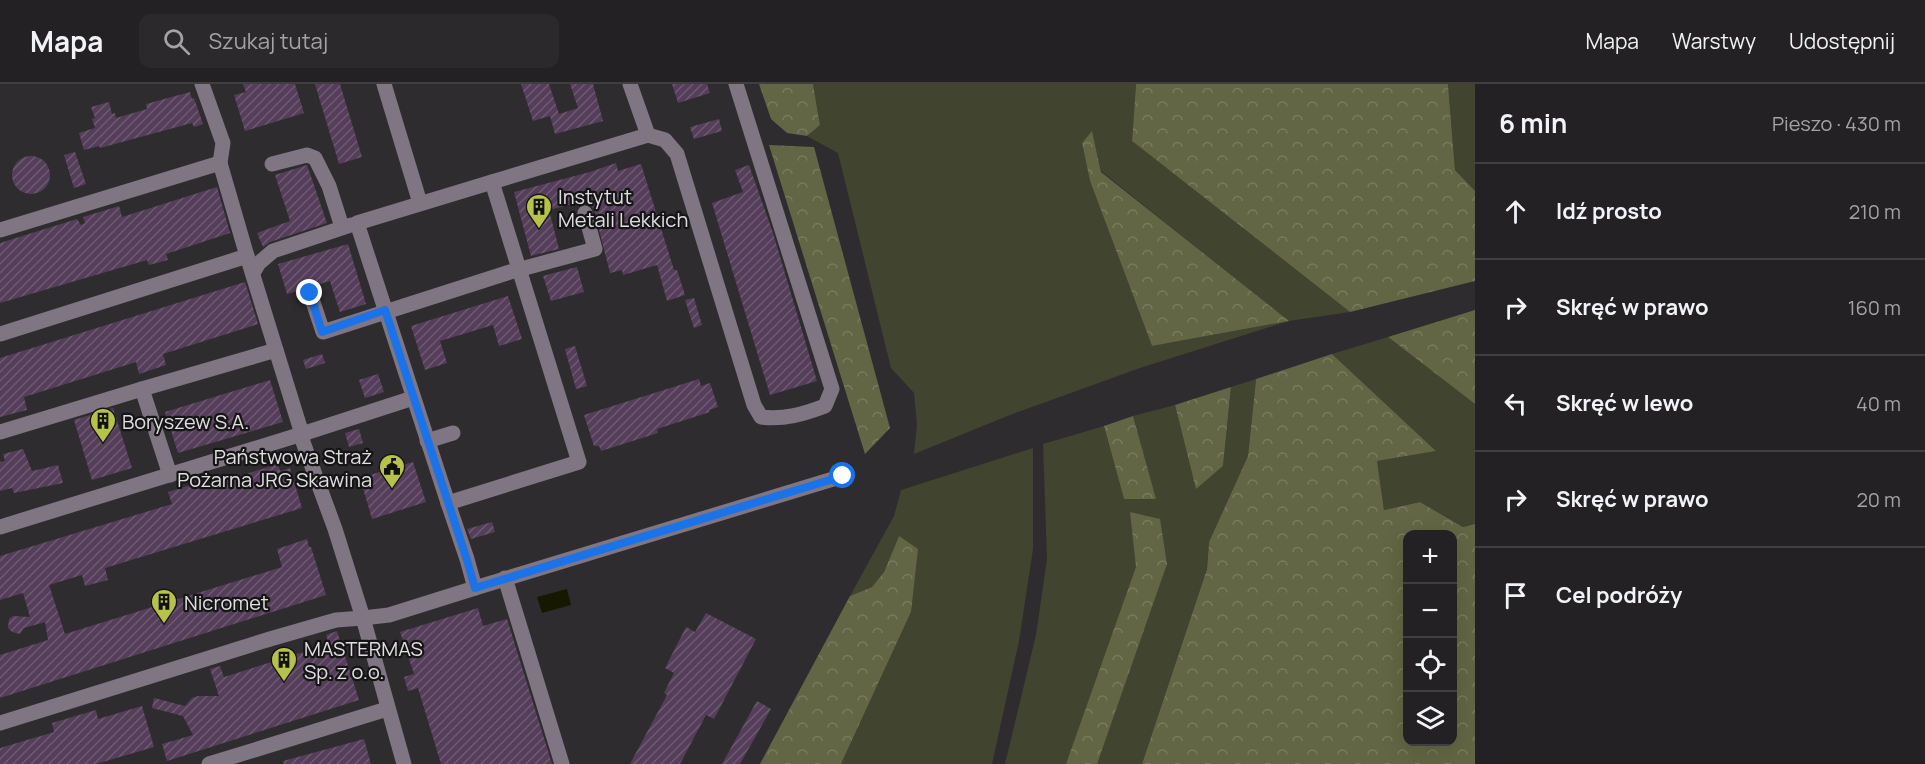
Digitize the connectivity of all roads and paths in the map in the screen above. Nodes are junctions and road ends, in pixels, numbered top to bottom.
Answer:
1 (202, 84) edge
2 (384, 84) edge
3 (630, 84) edge
4 (736, 84) edge
5 (648, 135) junction
6 (220, 162) junction
7 (272, 164) dead end
8 (492, 182) junction
9 (420, 203) junction
10 (585, 213) dead end
11 (350, 225) junction
12 (0, 230) edge
13 (247, 256) junction
14 (518, 270) junction
15 (253, 273) junction
16 (310, 293) dead end
17 (385, 310) junction
18 (0, 334) edge
19 (276, 350) junction
20 (142, 389) junction
21 (413, 398) junction
22 (0, 432) edge
23 (453, 433) dead end
24 (302, 434) junction
25 (427, 441) junction
26 (170, 475) junction
27 (843, 476) dead end
28 (448, 503) junction
29 (0, 528) edge
30 (505, 578) junction
31 (475, 588) junction
32 (363, 618) junction
33 (387, 709) junction
34 (0, 723) edge
35 (208, 764) edge
36 (404, 764) edge
37 (562, 764) edge

1 - 6 street
2 - 9 street
3 - 5 street
4 - 5 street
5 - 8 street
6 - 12 street
6 - 13 street
7 - 11 street
8 - 9 street
8 - 14 street
9 - 11 street
10 - 14 street
11 - 15 street
11 - 17 street
13 - 15 street
13 - 18 street
14 - 17 street
14 - 28 street
15 - 19 street
16 - 17 street
17 - 21 street
19 - 20 street
19 - 24 street
20 - 22 street
20 - 26 street
21 - 24 street
21 - 25 street
23 - 25 street
24 - 26 street
24 - 32 street
25 - 28 street
26 - 29 street
27 - 30 street
28 - 31 street
30 - 31 street
30 - 37 street
31 - 32 street
32 - 33 street
32 - 34 street
33 - 35 street
33 - 36 street

